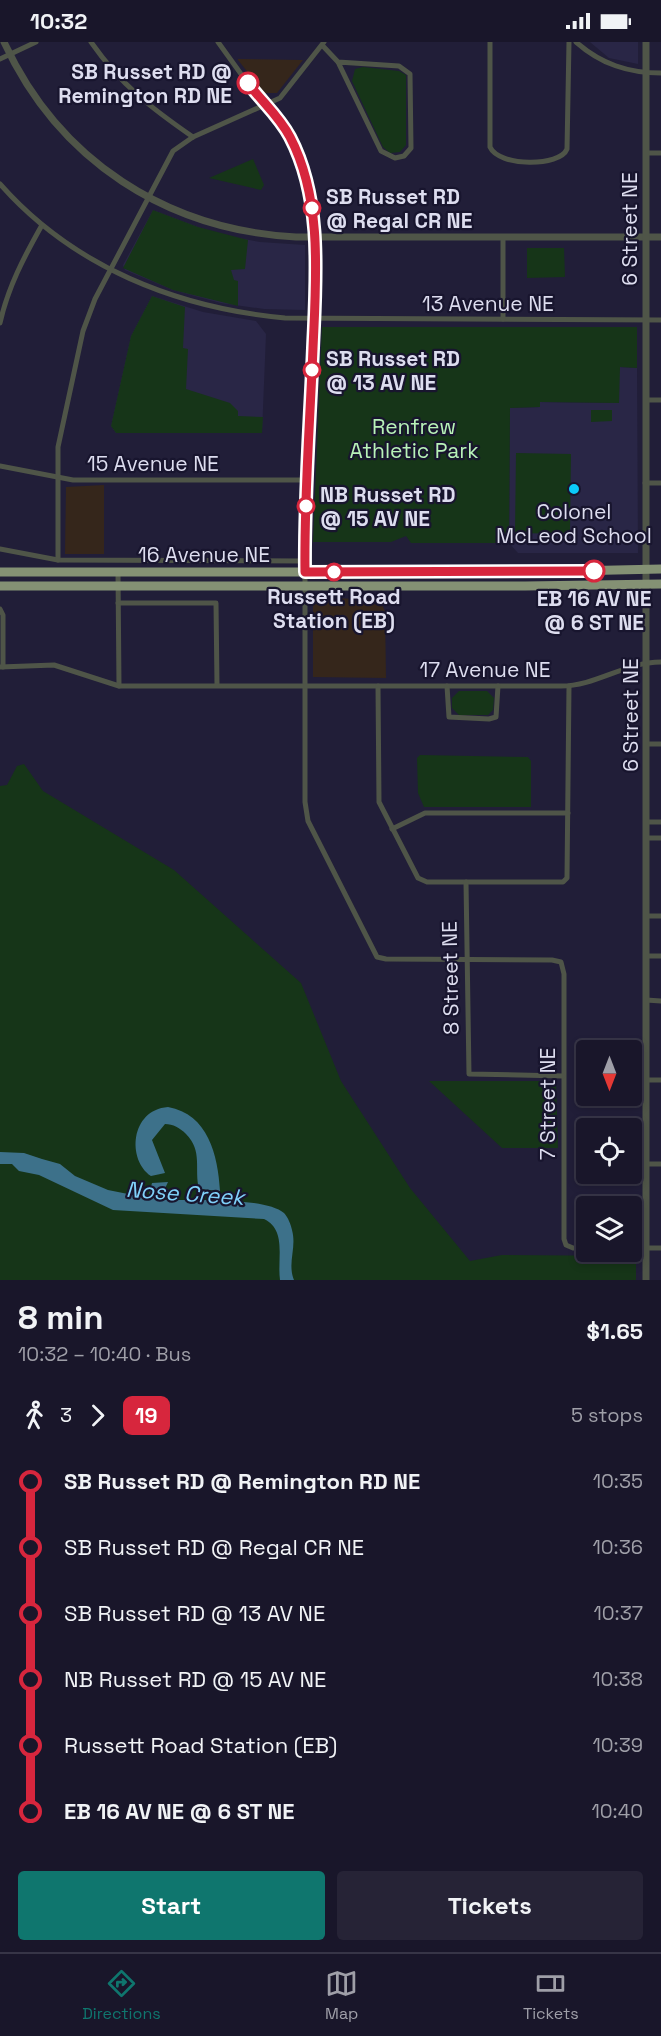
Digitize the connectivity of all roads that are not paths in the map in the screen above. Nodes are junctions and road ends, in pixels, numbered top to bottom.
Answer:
1 (4, 42) edge
2 (36, 42) edge
3 (91, 42) edge
4 (218, 42) edge
5 (490, 42) edge
6 (569, 42) edge
7 (576, 42) edge
8 (646, 42) edge
9 (323, 43) edge
10 (9, 54) junction
11 (0, 59) edge
12 (338, 62) junction
13 (646, 73) junction
14 (661, 73) edge
15 (268, 105) junction
16 (194, 137) junction
17 (646, 153) junction
18 (661, 153) edge
19 (0, 184) edge
20 (148, 198) junction
21 (42, 225) junction
22 (314, 237) junction
23 (503, 237) junction
24 (645, 237) junction
25 (661, 237) edge
26 (111, 270) junction
27 (2, 298) edge
28 (314, 318) junction
29 (503, 319) junction
30 (646, 320) junction
31 (661, 320) edge
32 (0, 323) edge
33 (645, 400) junction
34 (661, 400) edge
35 (0, 466) edge
36 (58, 477) junction
37 (308, 480) junction
38 (645, 483) junction
39 (661, 483) edge
40 (0, 549) edge
41 (58, 560) junction
42 (304, 561) junction
43 (645, 569) junction
44 (661, 569) edge
45 (0, 572) edge
46 (305, 572) junction
47 (118, 573) junction
48 (646, 584) junction
49 (661, 584) edge
50 (0, 586) edge
51 (305, 586) junction
52 (118, 587) junction
53 (118, 603) junction
54 (0, 609) edge
55 (646, 662) junction
56 (661, 662) edge
57 (2, 667) edge
58 (217, 685) junction
59 (305, 685) junction
60 (118, 686) junction
61 (378, 686) junction
62 (447, 686) junction
63 (498, 686) junction
64 (568, 686) junction
65 (646, 744) junction
66 (661, 744) edge
67 (568, 813) junction
68 (646, 822) junction
69 (661, 822) edge
70 (392, 829) junction
71 (646, 838) junction
72 (661, 838) edge
73 (466, 882) junction
74 (646, 916) junction
75 (661, 916) edge
76 (646, 956) junction
77 (661, 956) edge
78 (467, 959) junction
79 (646, 1000) junction
80 (661, 1000) edge
81 (563, 1076) junction
82 (646, 1080) junction
83 (661, 1080) edge
84 (646, 1164) junction
85 (661, 1164) edge
86 (576, 1248) edge
87 (642, 1248) edge
88 (646, 1248) junction
89 (661, 1248) edge
90 (646, 1280) edge

1 - 10 street
2 - 10 street
3 - 16 street
4 - 15 street
5 - 6 street
7 - 13 street
8 - 13 street, 6 Street NE
9 - 12 street
9 - 15 street
10 - 11 street
10 - 20 street
12 - 12 street
13 - 14 street
13 - 17 street, 6 Street NE
15 - 16 street
15 - 22 street
16 - 20 street
17 - 18 street
17 - 24 street, 6 Street NE
19 - 21 street, 13 Avenue NE
20 - 22 street
20 - 26 street
21 - 26 street, 13 Avenue NE
21 - 27 street
22 - 23 street
22 - 28 street
23 - 24 street
23 - 29 street
24 - 25 street
24 - 30 street, 6 Street NE
26 - 28 street, 13 Avenue NE
26 - 36 street
27 - 32 street
28 - 29 street, 13 Avenue NE
28 - 37 street
29 - 30 street, 13 Avenue NE
30 - 31 street, 13 Avenue NE
30 - 33 street, 6 Street NE
33 - 34 street
33 - 38 street, 6 Street NE
35 - 36 street, 15 Avenue NE
36 - 37 street, 15 Avenue NE
36 - 41 street
37 - 42 street
38 - 39 street
38 - 43 street, 6 Street NE
40 - 41 street
41 - 42 street
42 - 46 street
43 - 44 highway, 16 Avenue NE
43 - 46 highway, 16 Avenue NE
43 - 48 street, 6 Street NE
45 - 47 highway, 16 Avenue NE
46 - 47 highway, 16 Avenue NE
46 - 51 street
47 - 52 street
48 - 49 highway, 16 Avenue NE
48 - 51 highway, 16 Avenue NE
48 - 55 street, 6 Street NE
50 - 52 highway, 16 Avenue NE
51 - 52 highway, 16 Avenue NE
51 - 59 street
52 - 53 street
53 - 58 street
53 - 60 street
54 - 57 street
55 - 56 street, 17 Avenue NE
55 - 64 street, 17 Avenue NE
55 - 65 street, 6 Street NE
57 - 60 street, 17 Avenue NE
58 - 59 street, 17 Avenue NE
58 - 60 street, 17 Avenue NE
59 - 61 street, 17 Avenue NE
59 - 78 street
61 - 62 street, 17 Avenue NE
61 - 70 street
62 - 63 street, 17 Avenue NE
62 - 63 street
63 - 64 street, 17 Avenue NE
64 - 67 street
65 - 66 street
65 - 68 street, 6 Street NE
67 - 70 street
67 - 73 street
68 - 69 street
68 - 71 street, 6 Street NE
70 - 73 street
71 - 72 street
71 - 74 street, 6 Street NE
73 - 78 street, 8 Street NE
74 - 75 street
74 - 76 street, 6 Street NE
76 - 77 street
76 - 79 street, 6 Street NE
78 - 81 street, 7 Street NE
78 - 81 street, 8 Street NE
79 - 80 street
79 - 82 street, 6 Street NE
81 - 86 street, 7 Street NE
82 - 83 street
82 - 84 street, 6 Street NE
84 - 85 street
84 - 88 street, 6 Street NE
87 - 88 street
88 - 89 street
88 - 90 street, 6 Street NE

